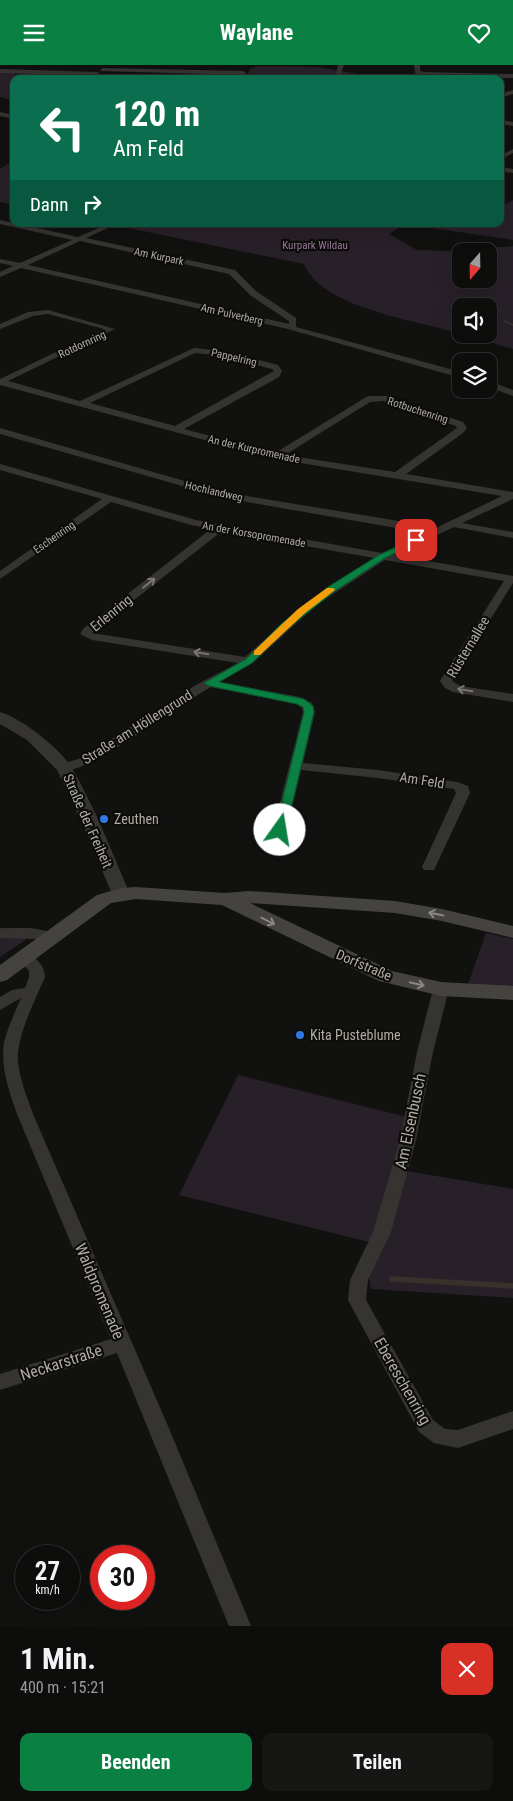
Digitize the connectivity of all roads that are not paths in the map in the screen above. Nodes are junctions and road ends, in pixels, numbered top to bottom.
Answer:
1 (106, 65) edge
2 (417, 65) edge
3 (0, 71) edge
4 (146, 71) junction
5 (100, 72) junction
6 (97, 75) edge
7 (146, 75) edge
8 (242, 75) edge
9 (509, 75) edge
10 (24, 227) edge
11 (106, 227) edge
12 (81, 239) junction
13 (0, 256) edge
14 (0, 261) edge
15 (24, 264) junction
16 (0, 275) edge
17 (0, 327) edge
18 (288, 327) junction
19 (452, 372) edge
20 (0, 382) edge
21 (497, 387) edge
22 (513, 393) edge
23 (81, 404) junction
24 (174, 429) junction
25 (0, 431) edge
26 (276, 456) junction
27 (5, 468) edge
28 (0, 475) edge
29 (396, 476) junction
30 (512, 495) edge
31 (109, 499) junction
32 (453, 523) junction
33 (219, 528) junction
34 (433, 532) junction
35 (513, 535) edge
36 (382, 557) junction
37 (0, 576) edge
38 (511, 579) edge
39 (249, 661) junction
40 (209, 683) junction
41 (513, 698) edge
42 (0, 717) edge
43 (296, 766) junction
44 (64, 768) junction
45 (277, 843) dead end
46 (429, 867) dead end
47 (121, 894) junction
48 (225, 899) junction
49 (513, 932) edge
50 (0, 933) edge
51 (50, 939) junction
52 (24, 958) junction
53 (0, 975) edge
54 (441, 989) junction
55 (31, 993) junction
56 (513, 993) edge
57 (0, 1005) edge
58 (374, 1252) joint
59 (122, 1343) junction
60 (0, 1382) edge
61 (513, 1419) edge
62 (240, 1626) edge

1 - 5 street
2 - 9 street
3 - 5 street
4 - 5 street
4 - 7 street
4 - 8 street
5 - 6 street
10 - 12 street, Am Kurpark
11 - 12 street
12 - 15 street
12 - 18 street, Am Kurpark
13 - 15 street, Am Pulverberg
14 - 15 street, Am Pulverberg
15 - 16 street
15 - 18 street, Am Pulverberg
17 - 20 street, Rotdornring
18 - 19 street, Am Pulverberg
20 - 23 street, An der Kurpromenade
21 - 22 street
23 - 24 street, An der Kurpromenade
23 - 24 street, Pappelring
24 - 26 street, An der Kurpromenade
25 - 34 street, Hochlandweg
26 - 29 street, An der Kurpromenade
26 - 29 street, Rotbuchenring
27 - 28 street
27 - 31 street, An der Korsopromenade
29 - 30 street, An der Kurpromenade
30 - 32 street, Straße am Höllengrund
31 - 33 street, An der Korsopromenade
31 - 37 street, Eschenring
32 - 34 street, Straße am Höllengrund
32 - 35 street
33 - 36 street, An der Korsopromenade
39 -> 33 street, Erlenring
34 - 36 street, Straße am Höllengrund
36 - 38 street, An der Korsopromenade
36 - 39 street, Straße am Höllengrund
41 -> 38 street, Rüsternallee
39 - 40 street, Straße am Höllengrund
40 - 43 street
40 - 44 street, Straße am Höllengrund
42 - 44 street, Straße der Freiheit
43 - 45 street
43 - 46 street, Am Feld
44 - 47 street, Straße der Freiheit
47 - 48 main road, Dorfstraße
47 - 51 main road, Dorfstraße
49 -> 48 main road, Dorfstraße
48 -> 54 main road, Dorfstraße
50 - 51 street
51 - 52 main road, Dorfstraße
52 - 53 main road, Dorfstraße
52 - 55 street, Waldpromenade
54 - 56 main road, Dorfstraße
54 - 58 street, Am Elsenbusch
55 - 57 street
55 - 59 street, Waldpromenade
58 - 61 street, Ebereschenring
59 - 60 street, Neckarstraße
59 - 62 street, Waldpromenade

